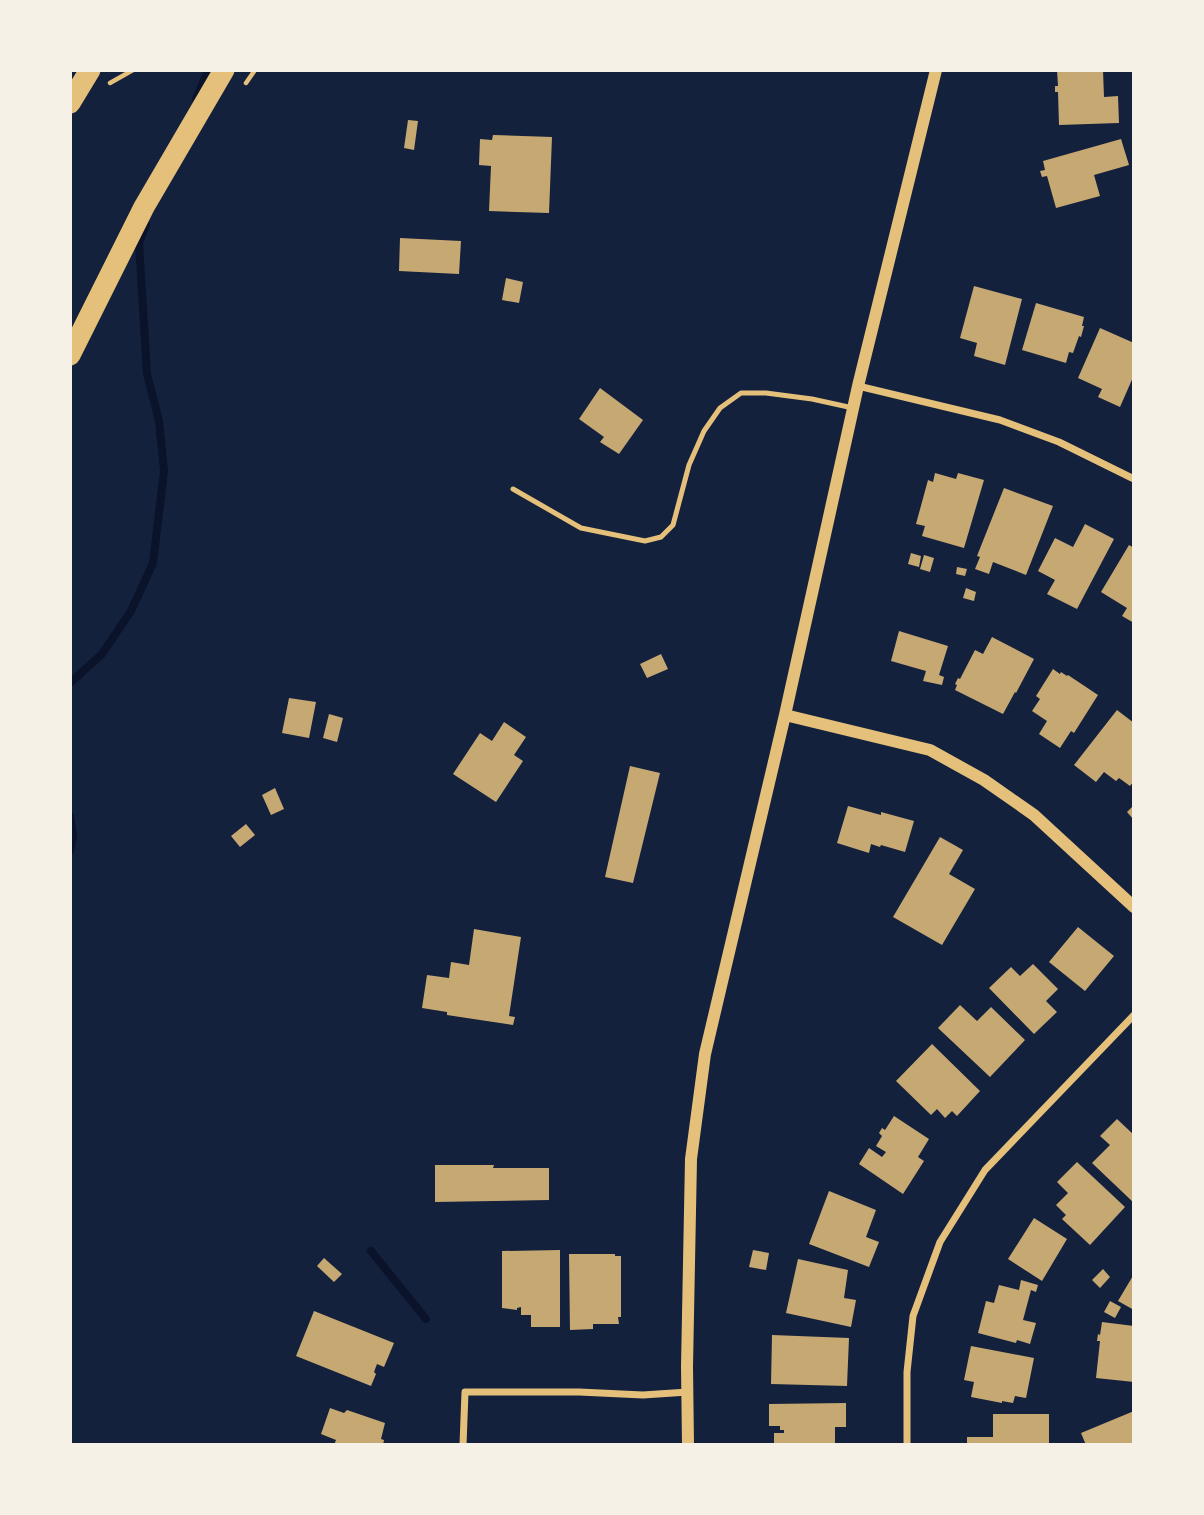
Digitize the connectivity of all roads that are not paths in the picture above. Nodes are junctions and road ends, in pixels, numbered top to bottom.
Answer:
1 (90, 70) edge
2 (225, 70) edge
3 (936, 70) edge
4 (70, 103) edge
5 (70, 355) edge
6 (858, 386) junction
7 (853, 408) junction
8 (1134, 479) edge
9 (513, 489) dead end
10 (785, 715) junction
11 (1134, 907) edge
12 (1134, 1015) edge
13 (688, 1392) junction
14 (463, 1445) edge
15 (688, 1445) edge
16 (907, 1445) edge

1 - 4 highway
2 - 5 highway
3 - 6 street
6 - 7 street
6 - 8 street
7 - 9 lane
7 - 10 street
10 - 11 street
10 - 13 street
12 - 16 street
13 - 14 street
13 - 15 street

